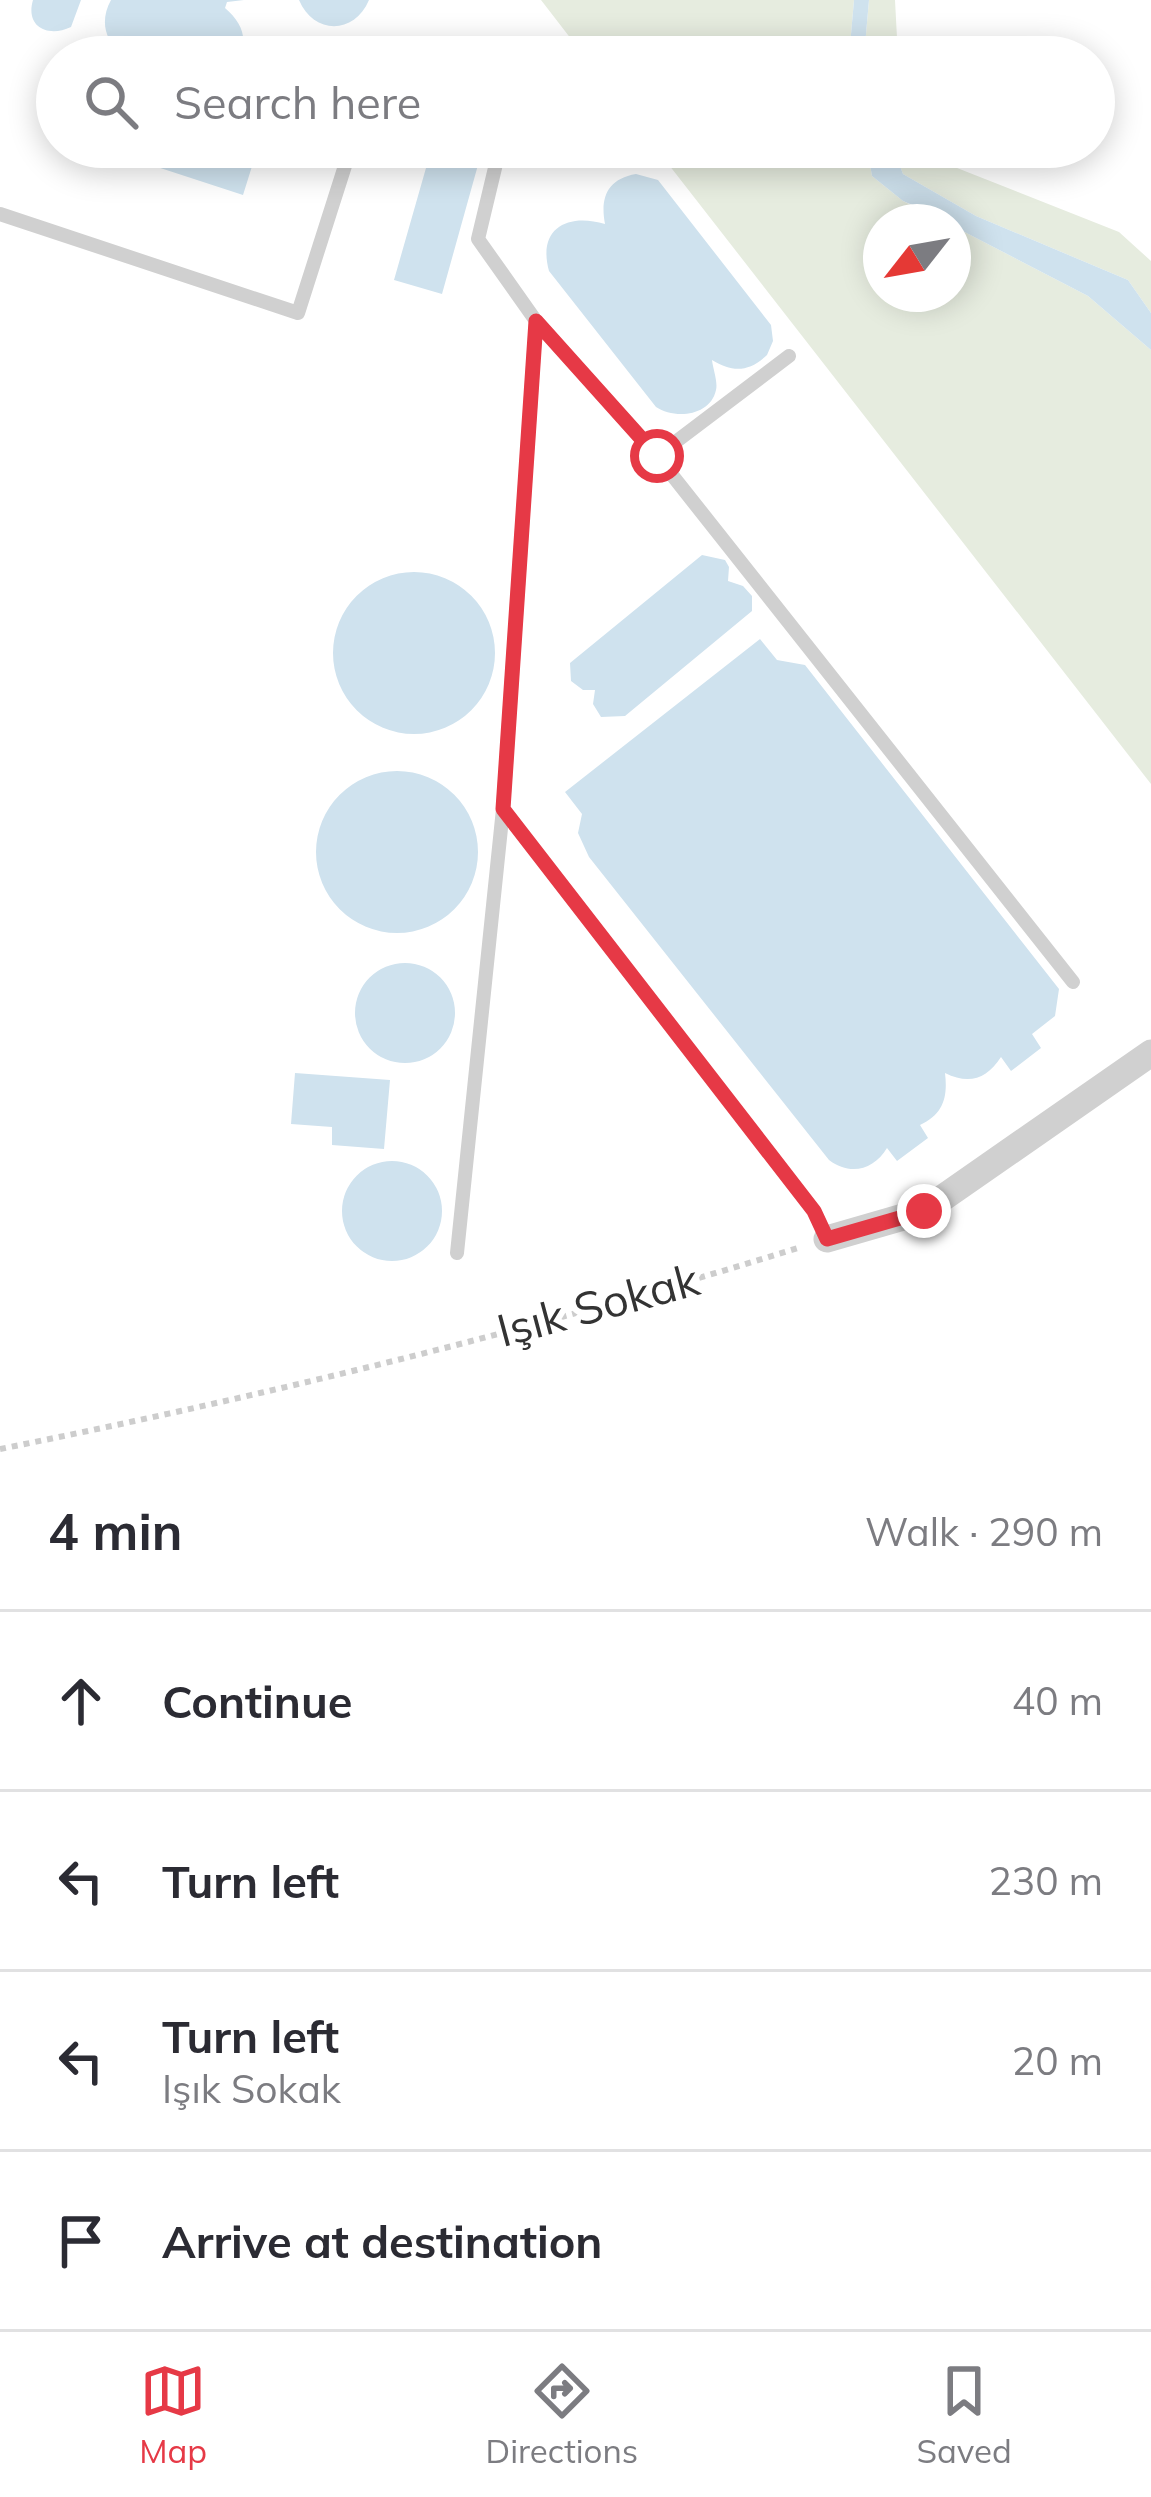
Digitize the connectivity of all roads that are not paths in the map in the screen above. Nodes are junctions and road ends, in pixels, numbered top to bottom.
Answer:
1 (344, 168) edge
2 (495, 168) edge
3 (0, 214) edge
4 (536, 321) junction
5 (789, 356) dead end
6 (657, 456) junction
7 (503, 809) junction
8 (1073, 982) dead end
9 (1151, 1053) edge
10 (827, 1239) joint
11 (457, 1253) dead end

1 - 3 lane
2 - 4 lane
4 - 6 lane
4 - 7 lane
5 - 6 lane
6 - 8 lane
7 - 10 lane
7 - 11 lane
9 - 10 street

